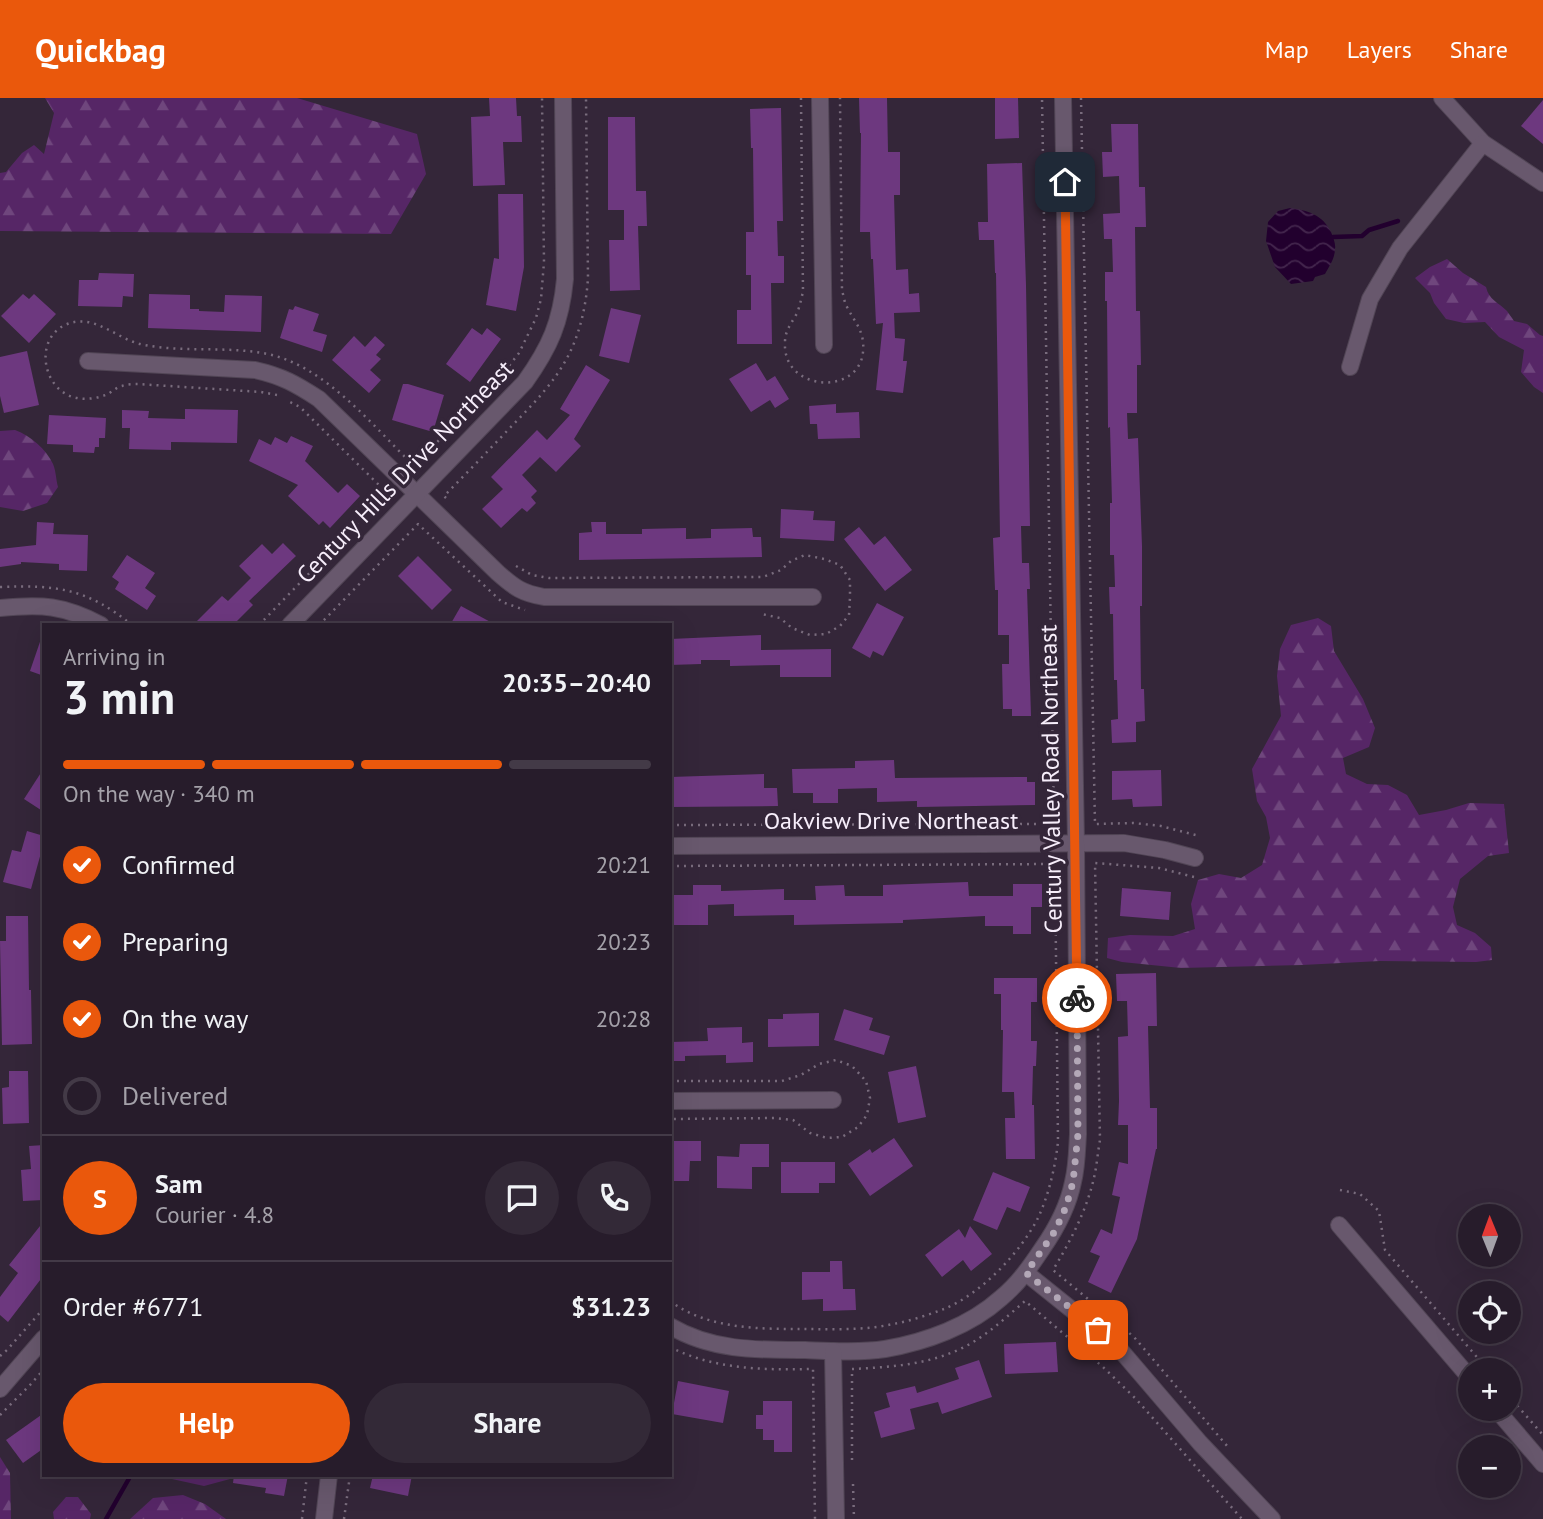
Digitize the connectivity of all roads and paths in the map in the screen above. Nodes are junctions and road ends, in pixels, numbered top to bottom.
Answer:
1 (542, 98) edge
2 (563, 98) edge
3 (820, 98) edge
4 (1042, 98) edge
5 (1063, 98) edge
6 (1081, 98) edge
7 (1442, 98) edge
8 (1483, 143) junction
9 (1543, 183) edge
10 (824, 345) dead end
11 (88, 361) dead end
12 (1350, 367) dead end
13 (417, 494) junction
14 (418, 524) dead end
15 (813, 597) dead end
16 (0, 608) edge
17 (97, 623) edge
18 (261, 623) edge
19 (292, 623) edge
20 (321, 623) edge
21 (672, 825) edge
22 (1199, 836) dead end
23 (1076, 843) junction
24 (672, 846) edge
25 (1195, 858) dead end
26 (1095, 863) dead end
27 (672, 866) edge
28 (1194, 877) dead end
29 (833, 1100) dead end
30 (672, 1101) edge
31 (1340, 1190) dead end
32 (1339, 1225) dead end
33 (1026, 1273) junction
34 (1025, 1301) dead end
35 (672, 1302) edge
36 (42, 1310) edge
37 (672, 1327) edge
38 (42, 1340) edge
39 (833, 1350) junction
40 (0, 1356) edge
41 (1478, 1358) edge
42 (1458, 1364) edge
43 (814, 1369) dead end
44 (852, 1369) dead end
45 (42, 1371) edge
46 (0, 1389) edge
47 (1521, 1410) edge
48 (0, 1415) edge
49 (1506, 1421) edge
50 (1543, 1435) edge
51 (1543, 1464) edge
52 (852, 1465) dead end
53 (307, 1477) edge
54 (329, 1477) edge
55 (350, 1477) edge
56 (853, 1479) dead end
57 (302, 1519) edge
58 (324, 1519) edge
59 (344, 1519) edge
60 (815, 1519) edge
61 (836, 1519) edge
62 (854, 1519) edge
63 (1242, 1519) edge
64 (1272, 1519) edge

1 - 18 path
2 - 13 street, Century Hills Drive Northeast
3 - 10 street
4 - 21 path
5 - 23 street, Century Valley Road Northeast
6 - 22 path
7 - 8 street
8 - 9 street
8 - 12 street
11 - 13 street
13 - 15 street
13 - 19 street, Century Hills Drive Northeast
14 - 20 path
16 - 17 street
23 - 24 street, Oakview Drive Northeast
23 - 25 street, Oakview Drive Northeast
23 - 33 street, Century Valley Road Northeast
26 - 28 path
27 - 35 path
29 - 30 street
31 - 41 path
32 - 42 street
33 - 39 street, Century Valley Road Northeast
33 - 64 street
34 - 63 path
36 - 40 path
37 - 39 street, Century Valley Road Northeast
38 - 46 street
39 - 61 street
43 - 60 path
44 - 52 path
45 - 48 path
47 - 50 path
49 - 51 street
53 - 57 path
54 - 58 street
55 - 59 path
56 - 62 path

